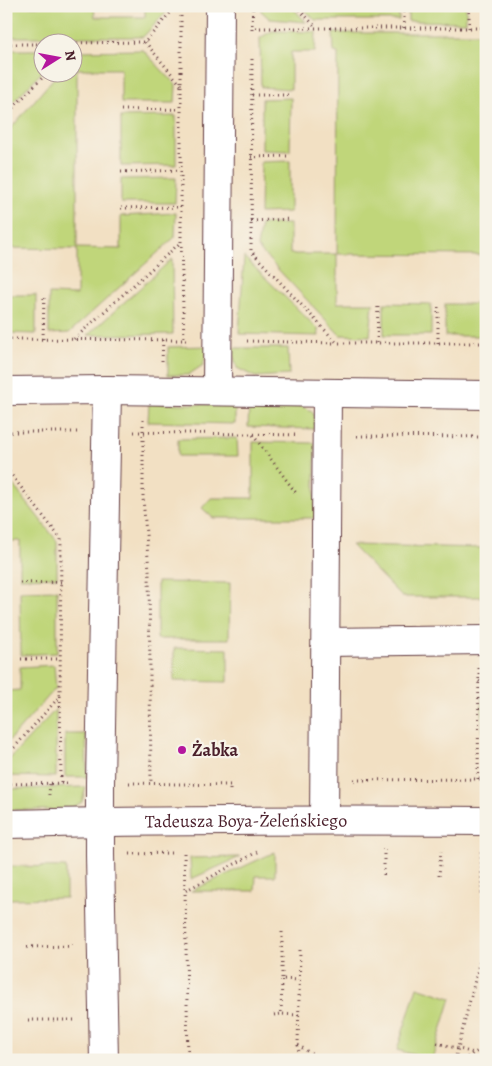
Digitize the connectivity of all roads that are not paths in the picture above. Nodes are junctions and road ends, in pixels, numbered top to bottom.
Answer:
1 (220, 6) edge
2 (107, 390) junction
3 (6, 391) edge
4 (217, 391) junction
5 (327, 393) junction
6 (486, 395) edge
7 (482, 640) edge
8 (326, 642) junction
9 (324, 820) junction
10 (486, 821) edge
11 (100, 822) junction
12 (6, 824) edge
13 (104, 1060) edge

1 - 4 street
2 - 3 street
2 - 4 street
2 - 11 street
4 - 5 street
5 - 6 street
5 - 8 street
7 - 8 street
8 - 9 street
9 - 10 street, Tadeusza Boya-Żeleńskiego
9 - 11 street, Tadeusza Boya-Żeleńskiego
11 - 12 street, Tadeusza Boya-Żeleńskiego
11 - 13 street

